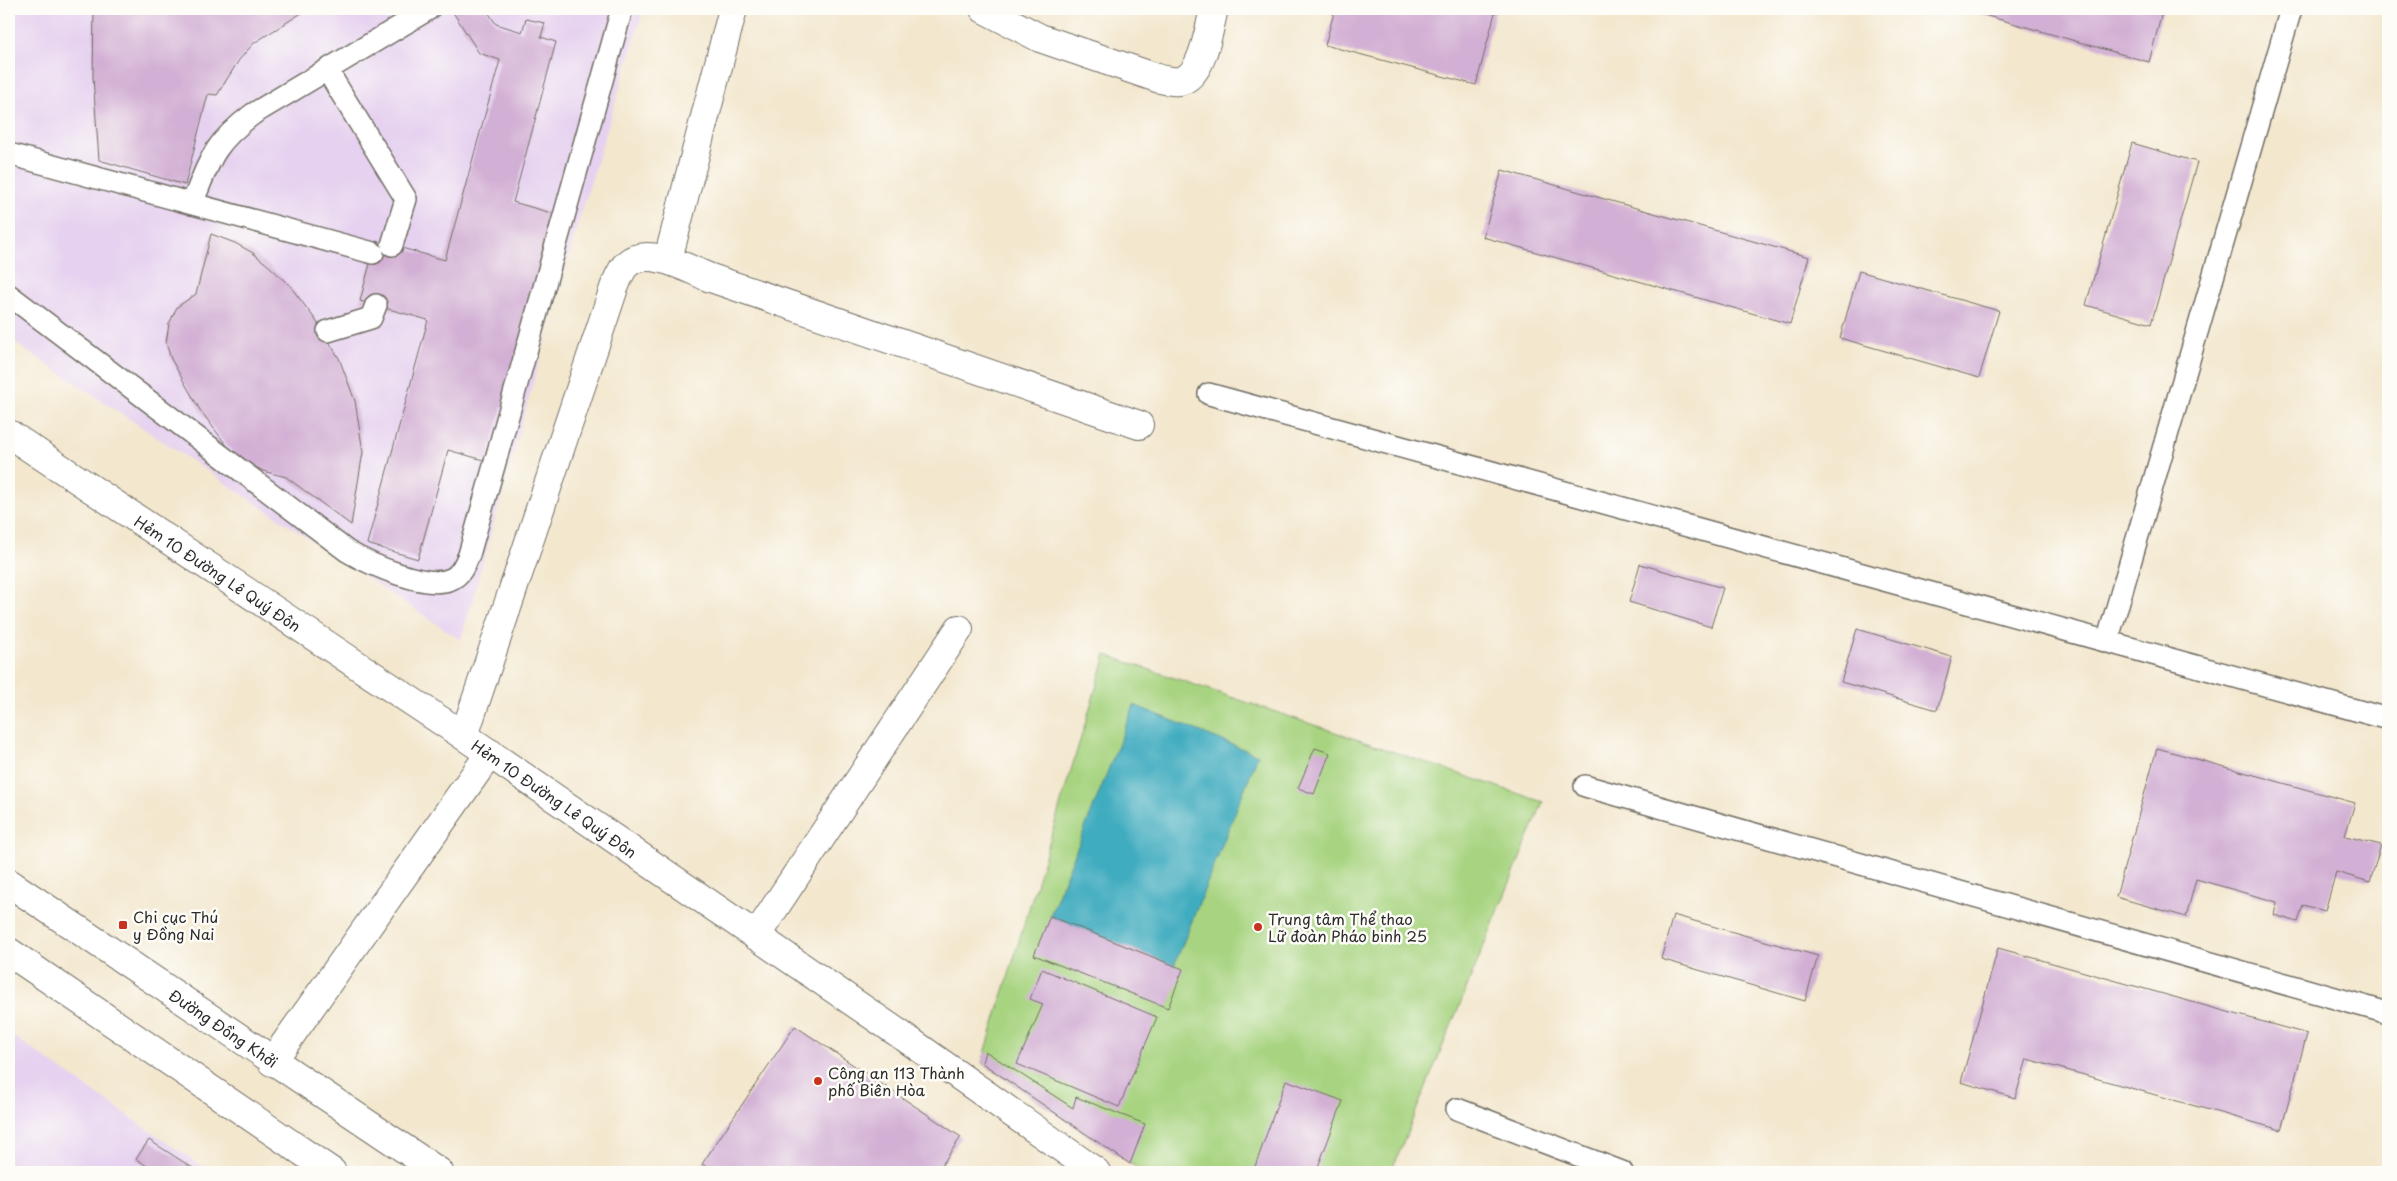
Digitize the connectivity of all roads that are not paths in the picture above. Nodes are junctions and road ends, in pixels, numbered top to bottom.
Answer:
1 (429, 9) edge
2 (622, 9) edge
3 (732, 9) edge
4 (984, 9) edge
5 (1214, 9) edge
6 (2291, 9) edge
7 (327, 70) junction
8 (9, 154) edge
9 (192, 204) junction
10 (668, 259) junction
11 (9, 295) edge
12 (376, 306) dead end
13 (328, 331) dead end
14 (1208, 394) dead end
15 (1139, 425) dead end
16 (9, 434) edge
17 (959, 629) dead end
18 (2107, 642) junction
19 (2388, 719) edge
20 (464, 736) junction
21 (490, 753) junction
22 (1585, 786) dead end
23 (9, 883) edge
24 (756, 936) junction
25 (9, 952) edge
26 (2388, 1013) edge
27 (272, 1062) junction
28 (1457, 1109) dead end
29 (332, 1172) edge
30 (439, 1172) edge
31 (1096, 1172) edge
32 (1622, 1172) edge

1 - 7 lane
2 - 11 lane
3 - 10 street
4 - 5 street
6 - 18 lane
7 - 9 lane
7 - 9 lane
8 - 9 lane
10 - 15 street
10 - 20 street
12 - 13 lane
14 - 18 lane
16 - 20 street, Hẻm 10 Đường Lê Quý Đôn
17 - 24 street
18 - 19 lane
20 - 21 street, Hẻm 10 Đường Lê Quý Đôn
21 - 24 street, Hẻm 10 Đường Lê Quý Đôn
21 - 27 street
22 - 26 lane
23 - 27 street, Đường Đồng Khởi
24 - 31 street, Hẻm 10 Đường Lê Quý Đôn
25 - 29 street
27 - 30 street, Đường Đồng Khởi
28 - 32 lane

